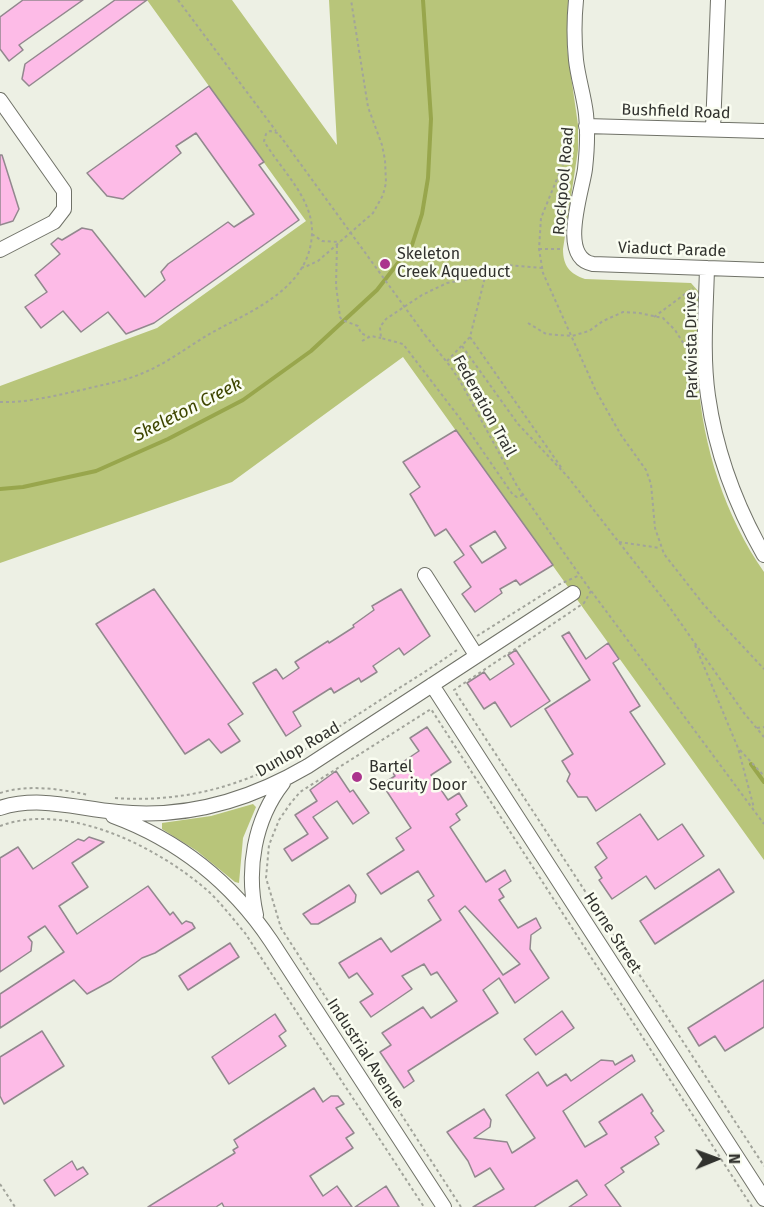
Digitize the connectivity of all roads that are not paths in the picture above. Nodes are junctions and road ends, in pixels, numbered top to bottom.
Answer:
1 (576, 0) edge
2 (718, 0) edge
3 (0, 100) edge
4 (580, 125) junction
5 (713, 129) junction
6 (764, 131) edge
7 (0, 250) edge
8 (578, 253) joint
9 (707, 268) junction
10 (764, 270) edge
11 (764, 555) edge
12 (425, 575) dead end
13 (573, 593) dead end
14 (476, 655) junction
15 (432, 685) junction
16 (286, 779) junction
17 (93, 802) junction
18 (0, 808) edge
19 (257, 920) junction
20 (764, 1199) edge
21 (444, 1207) edge

1 - 4 street, Rockpool Road
2 - 5 street
3 - 7 street
4 - 5 street, Bushfield Road
4 - 8 street, Rockpool Road
5 - 6 street, Bushfield Road
8 - 9 street, Viaduct Parade
9 - 10 street, Viaduct Parade
9 - 11 street, Parkvista Drive
12 - 14 street
13 - 14 street, Dunlop Road
14 - 15 street, Dunlop Road
15 - 16 street, Dunlop Road
15 - 20 street, Horne Street
16 - 17 street, Dunlop Road
16 - 19 street, Industrial Avenue
17 - 18 street, Dunlop Road
17 - 19 street, Industrial Avenue
19 - 21 street, Industrial Avenue

